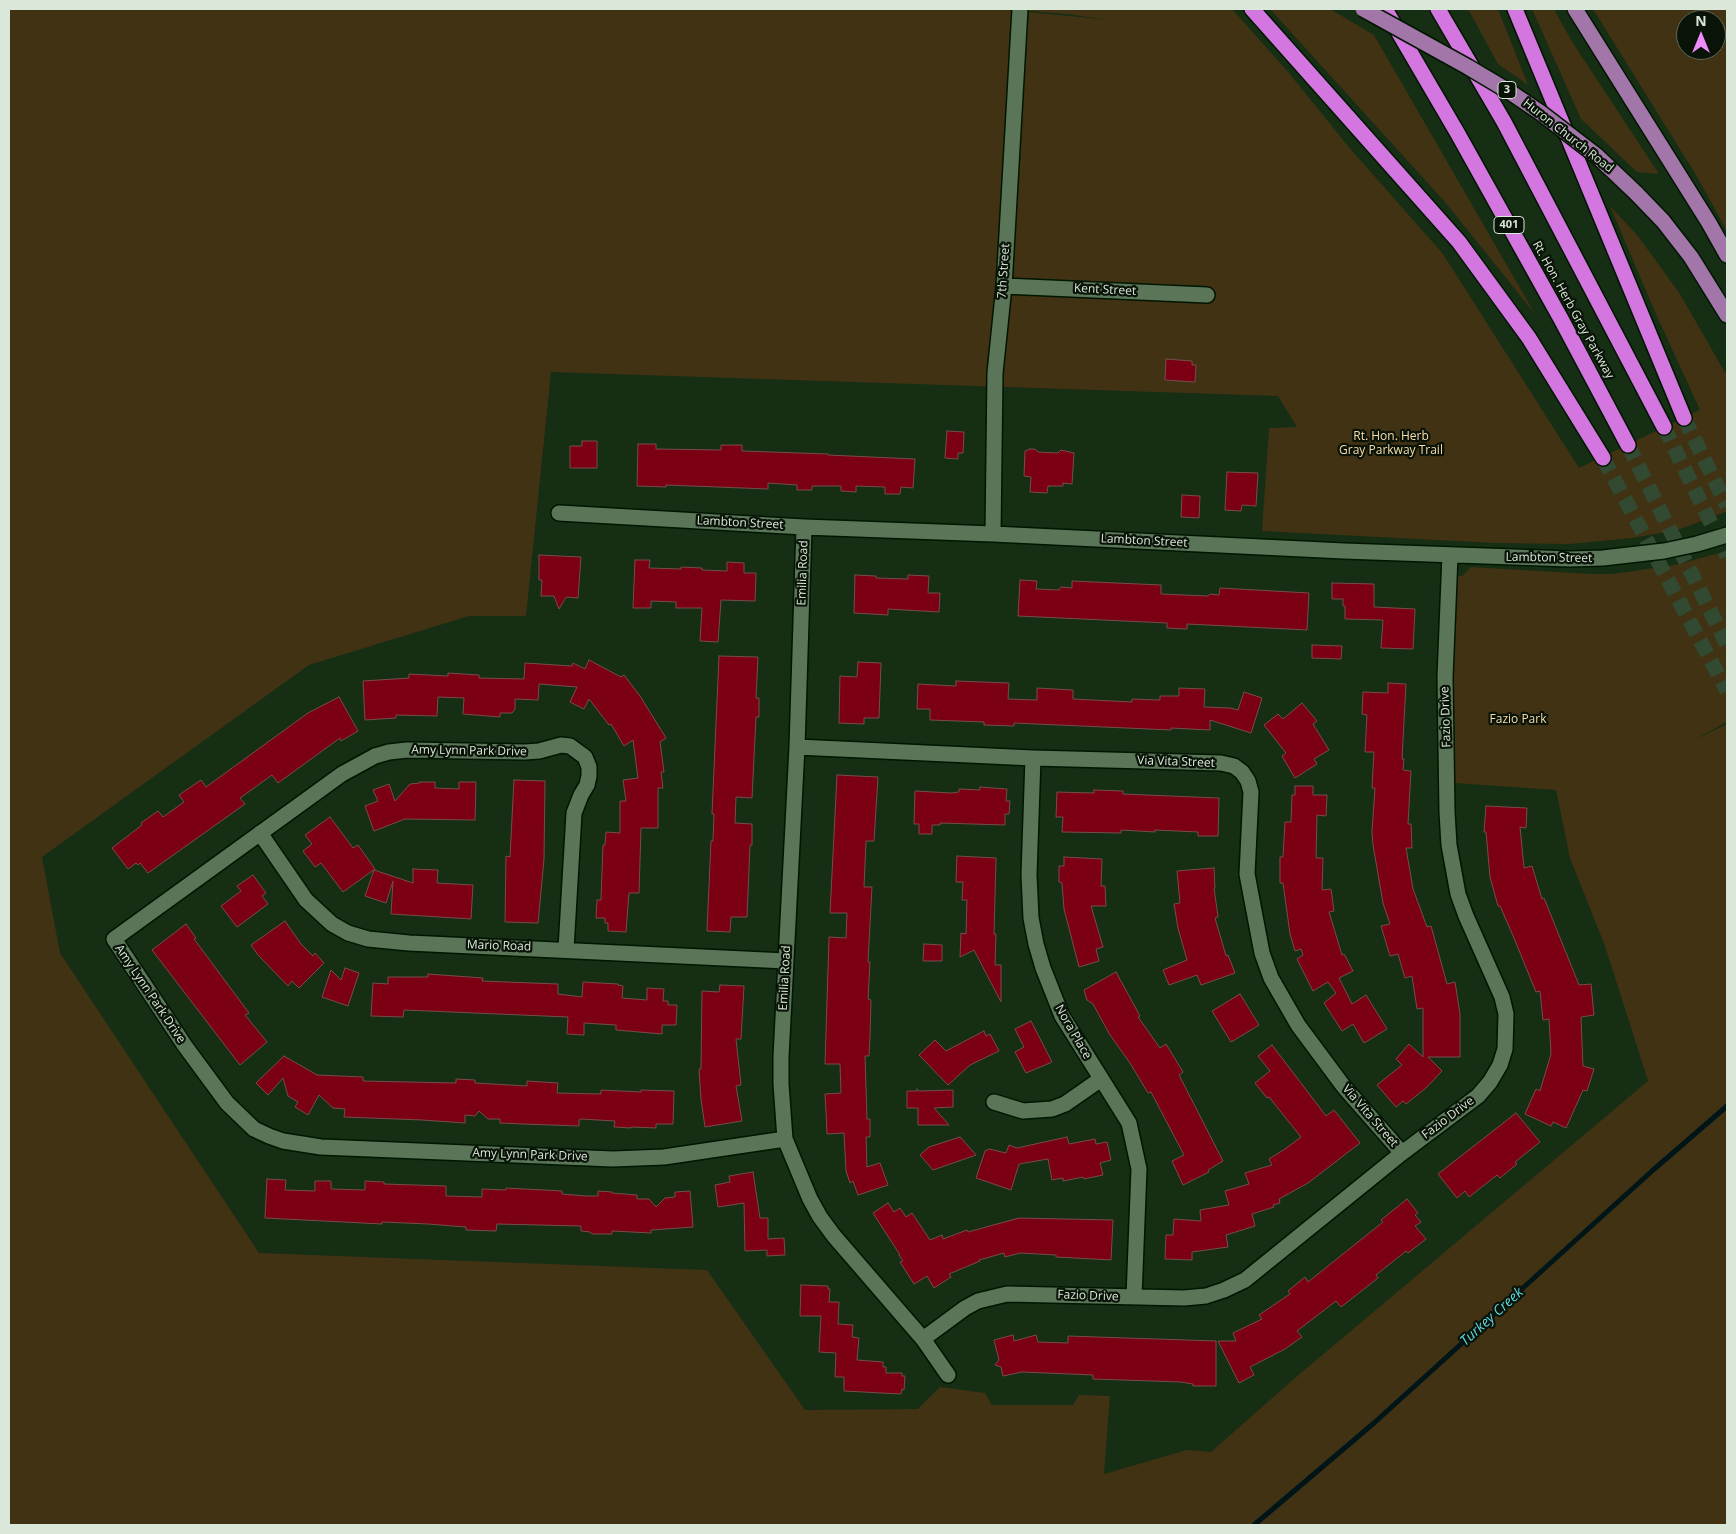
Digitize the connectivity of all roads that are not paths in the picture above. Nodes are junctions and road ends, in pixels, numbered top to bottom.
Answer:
1 (1020, 9) edge
2 (1252, 9) edge
3 (1363, 9) edge
4 (1384, 9) edge
5 (1438, 9) edge
6 (1515, 9) edge
7 (1575, 9) edge
8 (1727, 255) edge
9 (1004, 286) junction
10 (1207, 295) dead end
11 (1727, 315) edge
12 (1684, 418) tunnel mouth
13 (1664, 428) tunnel mouth
14 (1628, 445) tunnel mouth
15 (1603, 458) tunnel mouth
16 (559, 513) dead end
17 (804, 527) junction
18 (993, 534) junction
19 (1727, 535) edge
20 (1450, 555) junction
21 (797, 747) junction
22 (1033, 758) junction
23 (260, 833) junction
24 (566, 949) junction
25 (786, 961) junction
26 (1101, 1079) junction
27 (994, 1102) dead end
28 (785, 1139) junction
29 (1402, 1153) junction
30 (1134, 1297) junction
31 (923, 1339) junction
32 (948, 1375) dead end

1 - 9 street, 7th Street
2 - 15 highway
3 - 11 main road, Huron Church Road / 3, bridge
4 - 14 highway, Rt. Hon. Herb Gray Parkway / 401
5 - 13 highway, Rt. Hon. Herb Gray Parkway
6 - 12 highway
7 - 8 main road
9 - 10 street, Kent Street
9 - 18 street, 7th Street
16 - 17 street, Lambton Street
17 - 18 street, Lambton Street
17 - 21 street, Emilia Road
18 - 20 street, Lambton Street
19 - 20 street, Lambton Street
20 - 29 street, Fazio Drive
21 - 22 street, Via Vita Street
21 - 25 street, Emilia Road
22 - 26 street, Nora Place
22 - 29 street, Via Vita Street
23 - 24 street, Mario Road
23 - 24 street, Amy Lynn Park Drive
23 - 28 street, Amy Lynn Park Drive
24 - 25 street, Mario Road
25 - 28 street, Emilia Road
26 - 27 street
26 - 30 street, Nora Place
28 - 31 street, Emilia Road
29 - 30 street, Fazio Drive
30 - 31 street, Fazio Drive
31 - 32 street, Emilia Road

